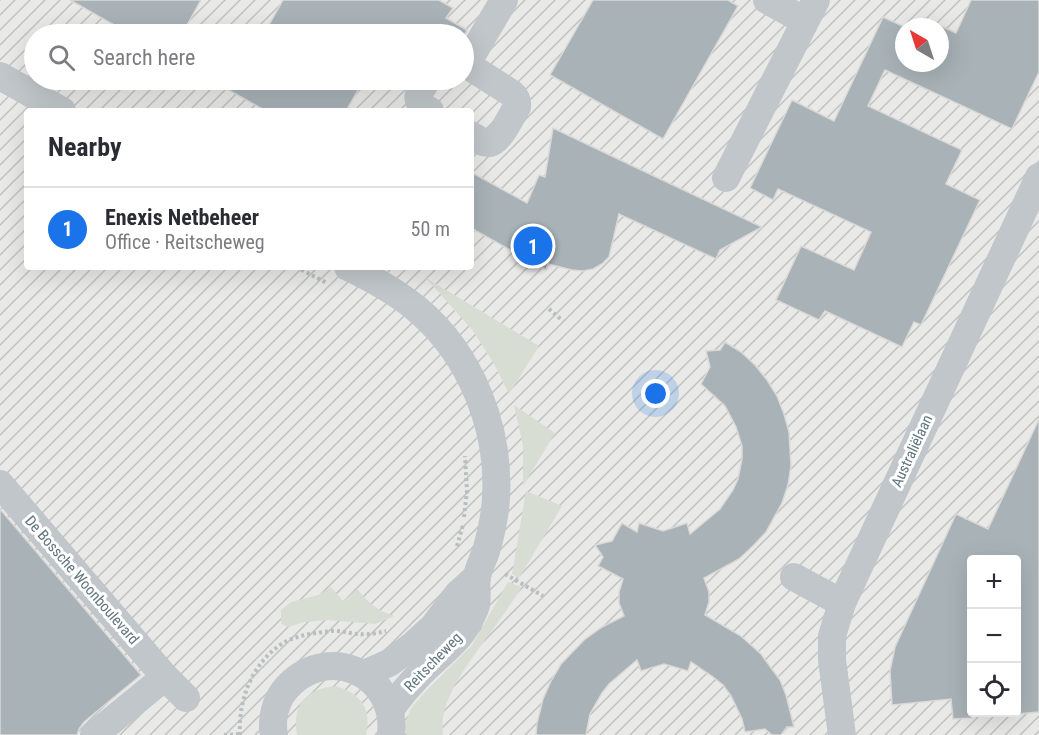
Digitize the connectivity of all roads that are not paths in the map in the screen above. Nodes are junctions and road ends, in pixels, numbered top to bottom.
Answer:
1 (504, 0) edge
2 (767, 0) edge
3 (811, 11) edge
4 (474, 49) edge
5 (474, 70) edge
6 (0, 76) edge
7 (24, 90) edge
8 (25, 90) edge
9 (420, 90) edge
10 (57, 108) edge
11 (425, 108) edge
12 (474, 136) edge
13 (1039, 177) edge
14 (726, 178) dead end
15 (342, 278) edge
16 (0, 484) edge
17 (480, 569) junction
18 (794, 578) dead end
19 (842, 603) junction
20 (364, 674) junction
21 (165, 677) junction
22 (186, 698) dead end
23 (391, 722) edge
24 (94, 735) edge
25 (274, 735) edge
26 (842, 735) edge

1 - 4 street
2 - 3 street
3 - 14 street
5 - 12 street
6 - 7 street
8 - 10 street
9 - 11 street
13 - 19 street, Australiëlaan
15 - 17 street, Reitscheweg
16 - 21 street, De Bossche Woonboulevard
17 - 20 street, Reitscheweg
17 - 23 street, Reitscheweg
18 - 19 street
19 - 26 street, Australiëlaan
20 - 23 street
20 - 25 street
21 - 22 street, De Bossche Woonboulevard
21 - 24 street

